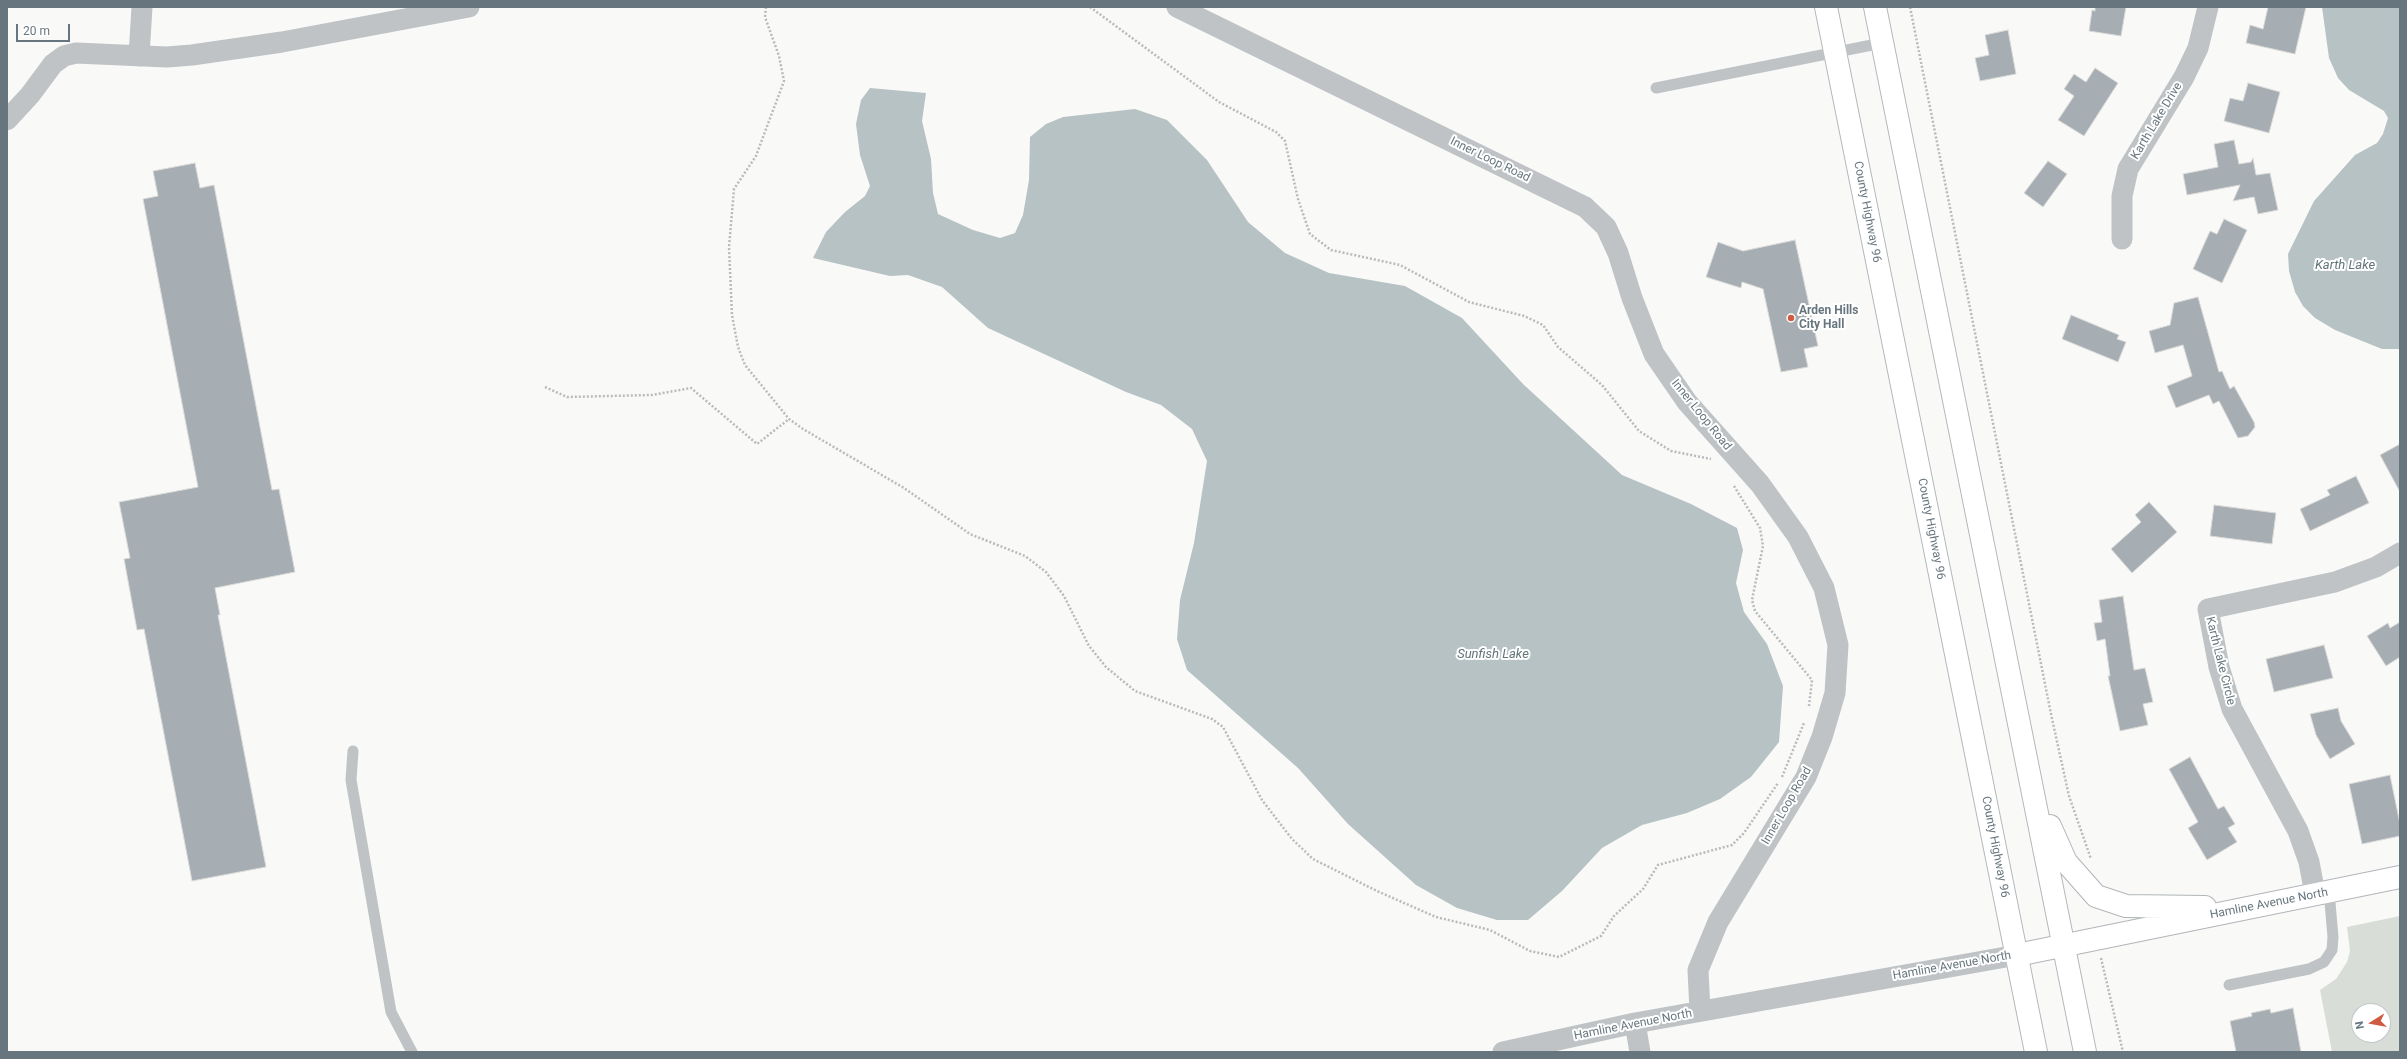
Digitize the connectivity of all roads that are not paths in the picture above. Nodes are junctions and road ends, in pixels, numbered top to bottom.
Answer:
1 (142, 7) edge
2 (469, 7) edge
3 (1177, 7) edge
4 (1826, 7) edge
5 (1875, 7) edge
6 (2208, 7) edge
7 (1882, 43) junction
8 (1835, 51) junction
9 (140, 56) junction
10 (1656, 88) dead end
11 (7, 120) edge
12 (2122, 239) dead end
13 (2400, 553) edge
14 (353, 751) dead end
15 (2027, 764) junction
16 (2400, 877) edge
17 (2322, 893) junction
18 (2256, 906) junction
19 (2064, 946) junction
20 (2017, 955) junction
21 (2229, 985) dead end
22 (1700, 1011) junction
23 (1635, 1023) junction
24 (412, 1052) edge
25 (1503, 1052) edge
26 (1640, 1052) edge
27 (2036, 1052) edge
28 (2085, 1052) edge

1 - 9 street
2 - 9 street
3 - 22 street, Inner Loop Road
4 - 8 main road, County Highway 96
5 - 7 main road
6 - 12 street, Karth Lake Drive
7 - 8 lane
7 - 15 main road
8 - 10 lane
8 - 20 main road, County Highway 96
9 - 11 street
13 - 17 street, Karth Lake Circle
14 - 24 lane
15 - 18 main road
15 - 19 main road
16 - 17 main road, Hamline Avenue North
17 - 18 main road, Hamline Avenue North
17 - 21 lane
18 - 19 main road, Hamline Avenue North
19 - 20 main road, Hamline Avenue North
19 - 28 main road
20 - 22 street, Hamline Avenue North
20 - 27 main road, County Highway 96
22 - 23 street, Hamline Avenue North
23 - 25 street, Hamline Avenue North
23 - 26 street

